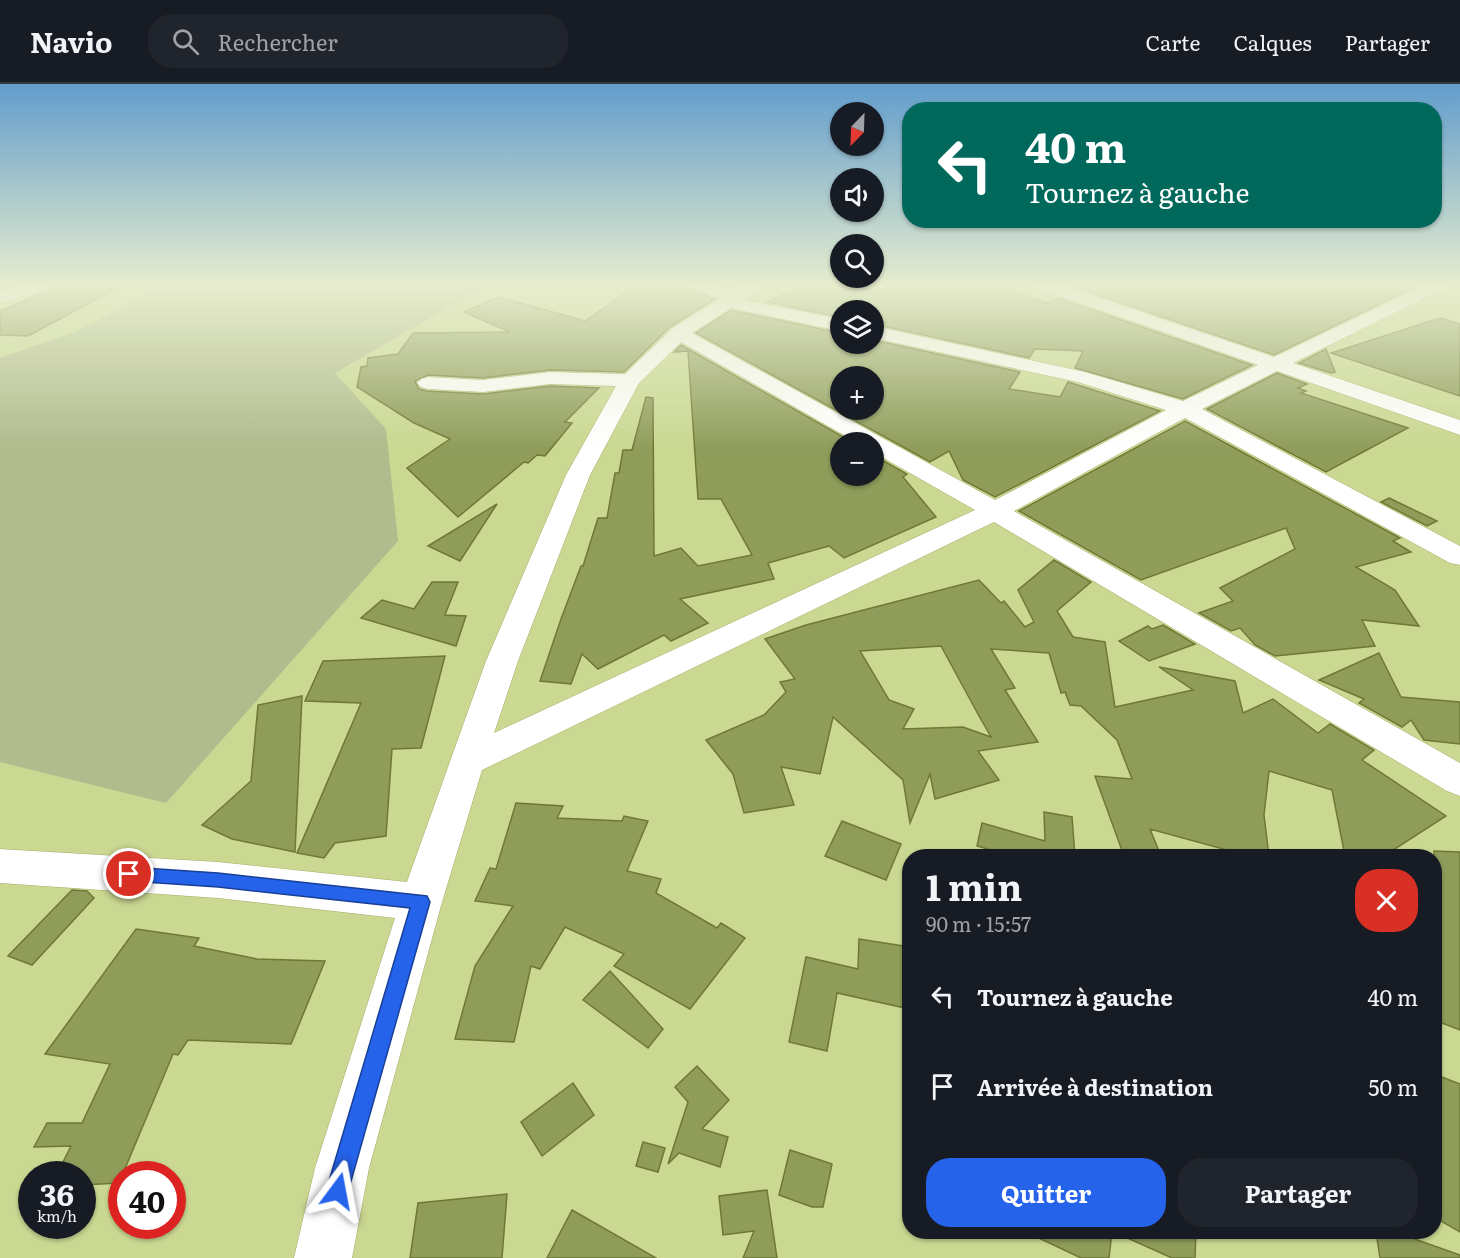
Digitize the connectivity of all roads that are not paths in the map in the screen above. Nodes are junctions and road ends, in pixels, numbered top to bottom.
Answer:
1 (672, 340) edge
2 (691, 340) edge
3 (909, 340) edge
4 (1206, 340) edge
5 (1325, 340) edge
6 (1276, 364) junction
7 (630, 380) junction
8 (428, 383) dead end
9 (1184, 409) junction
10 (1460, 428) edge
11 (995, 511) junction
12 (1460, 557) edge
13 (468, 761) junction
14 (1460, 781) edge
15 (0, 866) edge
16 (421, 902) junction
17 (323, 1258) edge

1 - 7 street
2 - 11 street
3 - 9 street
4 - 6 street
5 - 6 street
6 - 9 street
6 - 10 street
7 - 8 street
7 - 13 street
9 - 11 street
9 - 12 street
11 - 13 street
11 - 14 street
13 - 16 street
15 - 16 street
16 - 17 street

